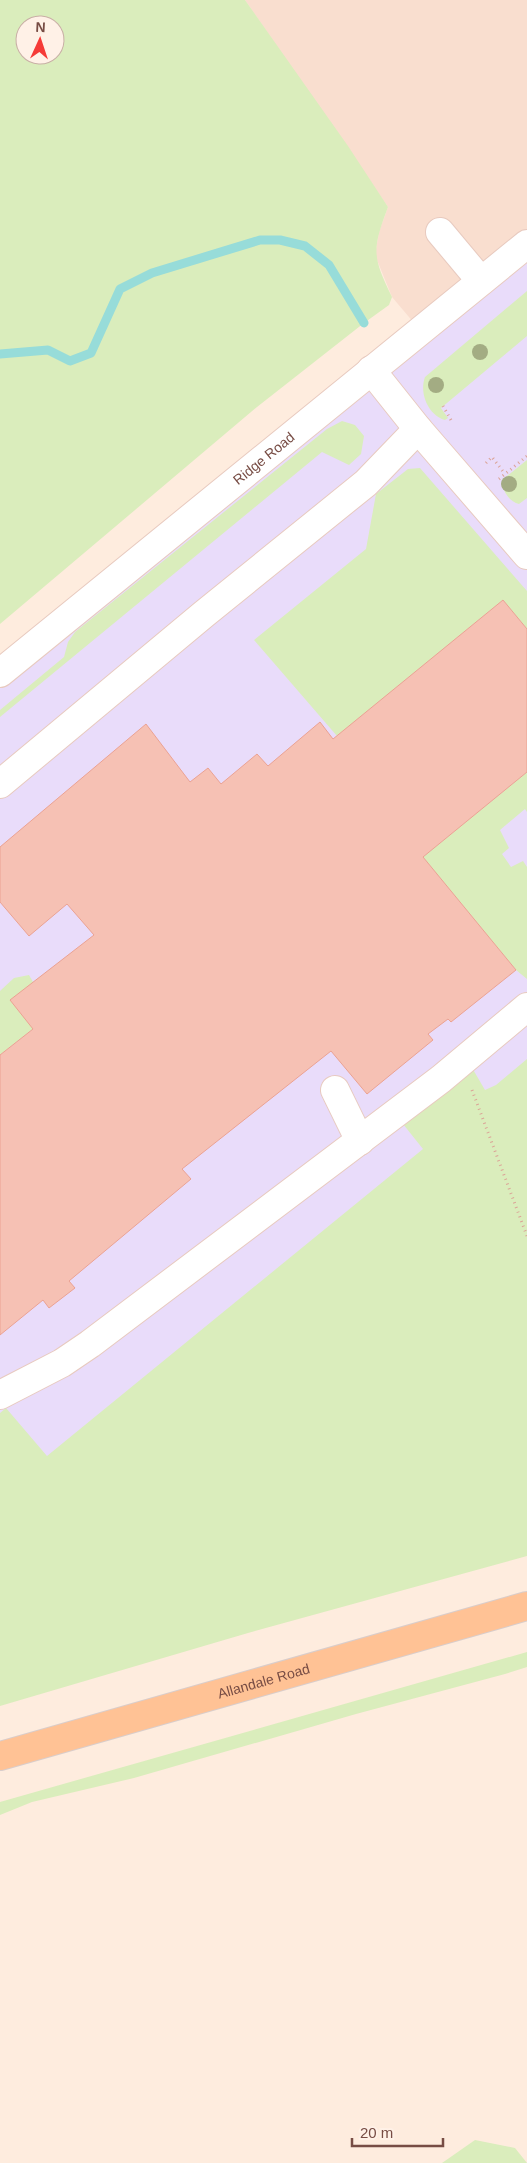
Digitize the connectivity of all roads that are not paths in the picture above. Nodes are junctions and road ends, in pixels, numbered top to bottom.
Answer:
1 (440, 232) dead end
2 (527, 244) edge
3 (481, 281) junction
4 (371, 370) junction
5 (418, 429) junction
6 (523, 543) edge
7 (0, 673) edge
8 (0, 784) edge
9 (527, 1008) edge
10 (335, 1090) dead end
11 (360, 1140) junction
12 (0, 1395) edge
13 (527, 1606) edge
14 (0, 1756) edge

1 - 3 street
2 - 3 street, Ridge Road
3 - 4 street, Ridge Road
4 - 5 street
4 - 7 street, Ridge Road
5 - 6 street
5 - 8 street
9 - 11 street
10 - 11 street
11 - 12 street
13 - 14 main road, Allandale Road

